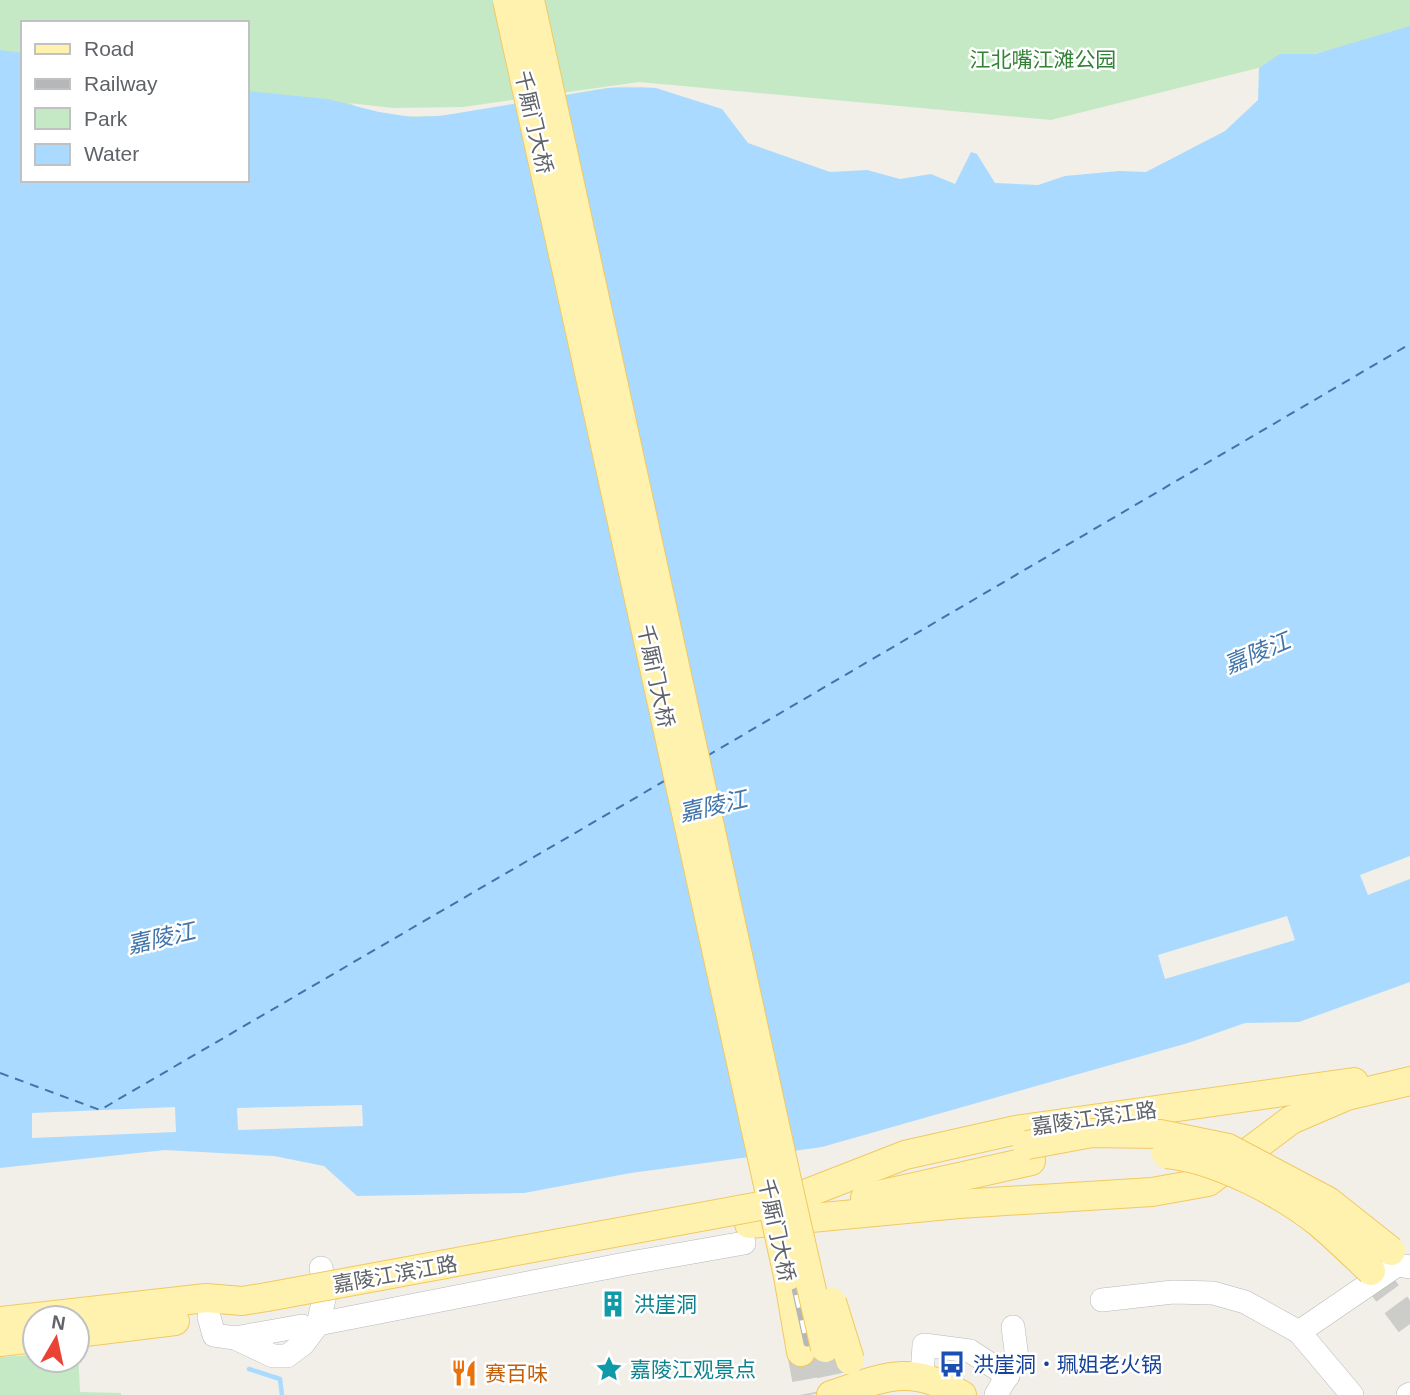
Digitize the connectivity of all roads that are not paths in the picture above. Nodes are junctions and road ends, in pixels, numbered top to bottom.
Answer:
1 (493, 0) edge
2 (507, 0) edge
3 (530, 0) edge
4 (543, 0) edge
5 (550, 140) junction
6 (1410, 1069) edge
7 (1410, 1081) edge
8 (1269, 1095) junction
9 (1291, 1120) junction
10 (788, 1198) junction
11 (747, 1234) junction
12 (1391, 1263) edge
13 (321, 1268) dead end
14 (1102, 1300) dead end
15 (270, 1305) junction
16 (209, 1317) junction
17 (0, 1321) edge
18 (310, 1325) junction
19 (1013, 1326) dead end
20 (91, 1331) edge
21 (1299, 1332) junction
22 (21, 1340) edge
23 (0, 1342) edge
24 (922, 1376) junction
25 (1002, 1385) edge
26 (831, 1395) edge
27 (962, 1395) edge
28 (1352, 1395) edge

1 - 5 main road, bridge
2 - 5 main road, 千厮门大桥, bridge
3 - 5 main road, 千厮门大桥, bridge
4 - 5 main road, bridge
5 - 10 main road, 千厮门大桥, bridge
5 - 10 main road, 千厮门大桥, bridge
6 - 8 main road, 嘉陵江滨江路
7 - 9 main road, 嘉陵江滨江路
8 - 9 main road
8 - 10 main road, 嘉陵江滨江路
9 - 11 main road, 嘉陵江滨江路, bridge
10 - 12 main road, 嘉陵江滨江路, bridge
10 - 15 main road, 嘉陵江滨江路, bridge
11 - 12 main road, 嘉陵江滨江路, bridge
11 - 15 main road, 嘉陵江滨江路
11 - 18 street
12 - 21 street
13 - 18 street
14 - 21 street
15 - 16 main road, 嘉陵江滨江路
15 - 17 main road, 嘉陵江滨江路
16 - 18 street
16 - 20 main road, 嘉陵江滨江路
19 - 25 street
21 - 28 street
22 - 23 main road
24 - 25 street
24 - 26 main road
24 - 27 main road

